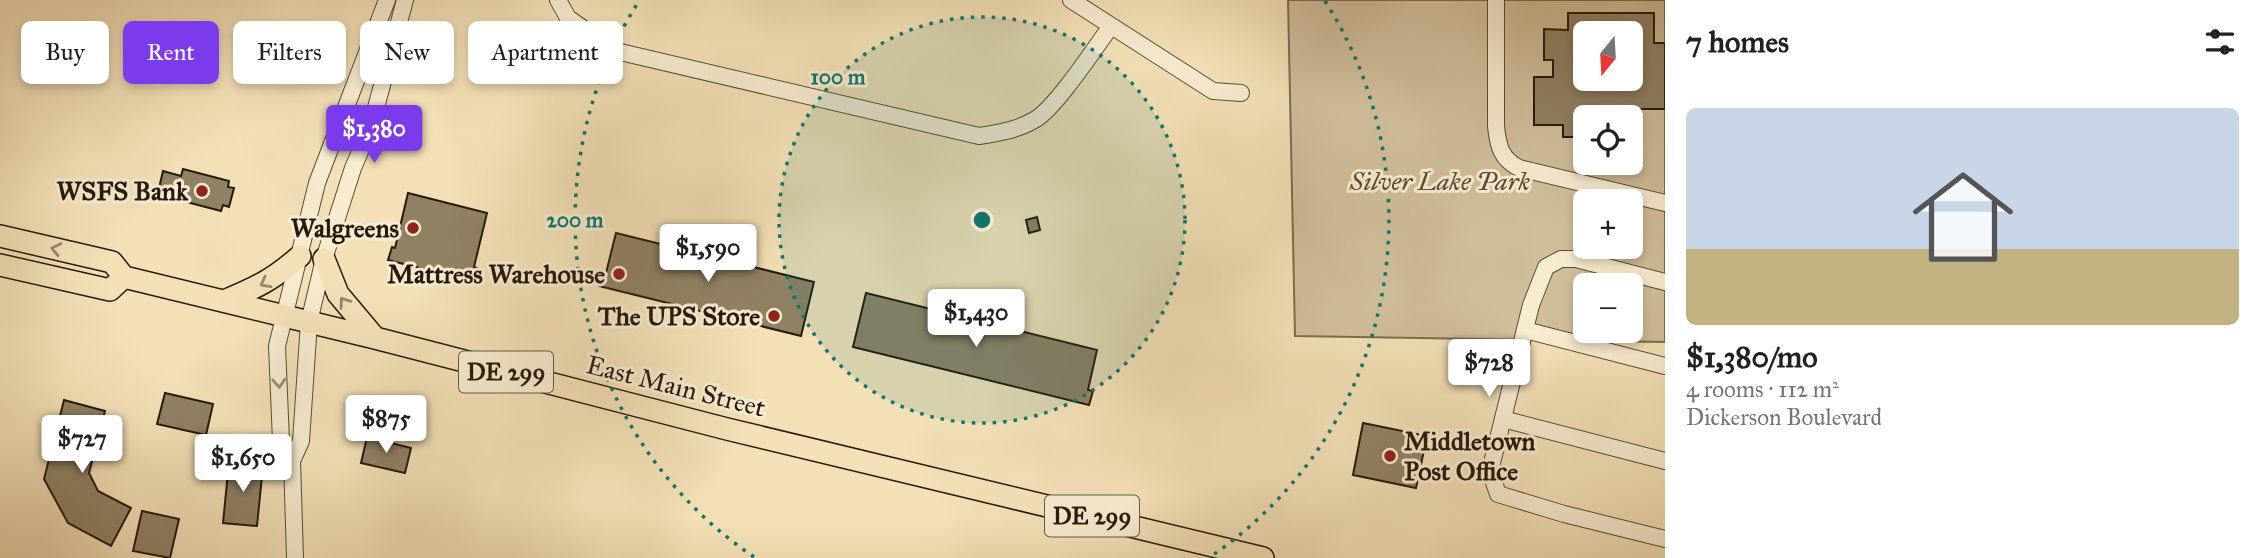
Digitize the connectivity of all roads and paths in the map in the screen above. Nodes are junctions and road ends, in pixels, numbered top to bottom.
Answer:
1 (387, 0) edge
2 (405, 0) edge
3 (558, 0) edge
4 (1071, 0) edge
5 (1496, 0) edge
6 (1111, 26) junction
7 (1241, 93) dead end
8 (1665, 203) edge
9 (0, 236) edge
10 (300, 256) junction
11 (324, 259) junction
12 (0, 265) edge
13 (124, 277) junction
14 (1665, 282) edge
15 (224, 301) junction
16 (284, 315) junction
17 (309, 321) junction
18 (1525, 330) junction
19 (375, 338) junction
20 (1665, 366) edge
21 (1503, 419) junction
22 (292, 461) junction
23 (1665, 461) edge
24 (1665, 539) edge
25 (295, 558) edge
26 (1259, 558) edge

1 - 10 street
2 - 11 street
3 - 6 street
4 - 6 street
5 - 8 street
6 - 7 street
13 -> 9 main road, East Main Street / DE 299
10 -> 15 main road
10 - 16 street
11 - 17 street
19 -> 11 main road
12 - 13 main road
13 - 15 main road, East Main Street / DE 299
14 - 18 street
15 - 16 main road, East Main Street / DE 299
16 - 17 main road, East Main Street / DE 299
16 -> 22 street
17 - 19 main road, East Main Street / DE 299
17 - 22 street
18 - 20 street
18 - 21 street
19 - 26 main road, East Main Street / DE 299
21 - 23 street
21 - 24 street
22 - 25 street

